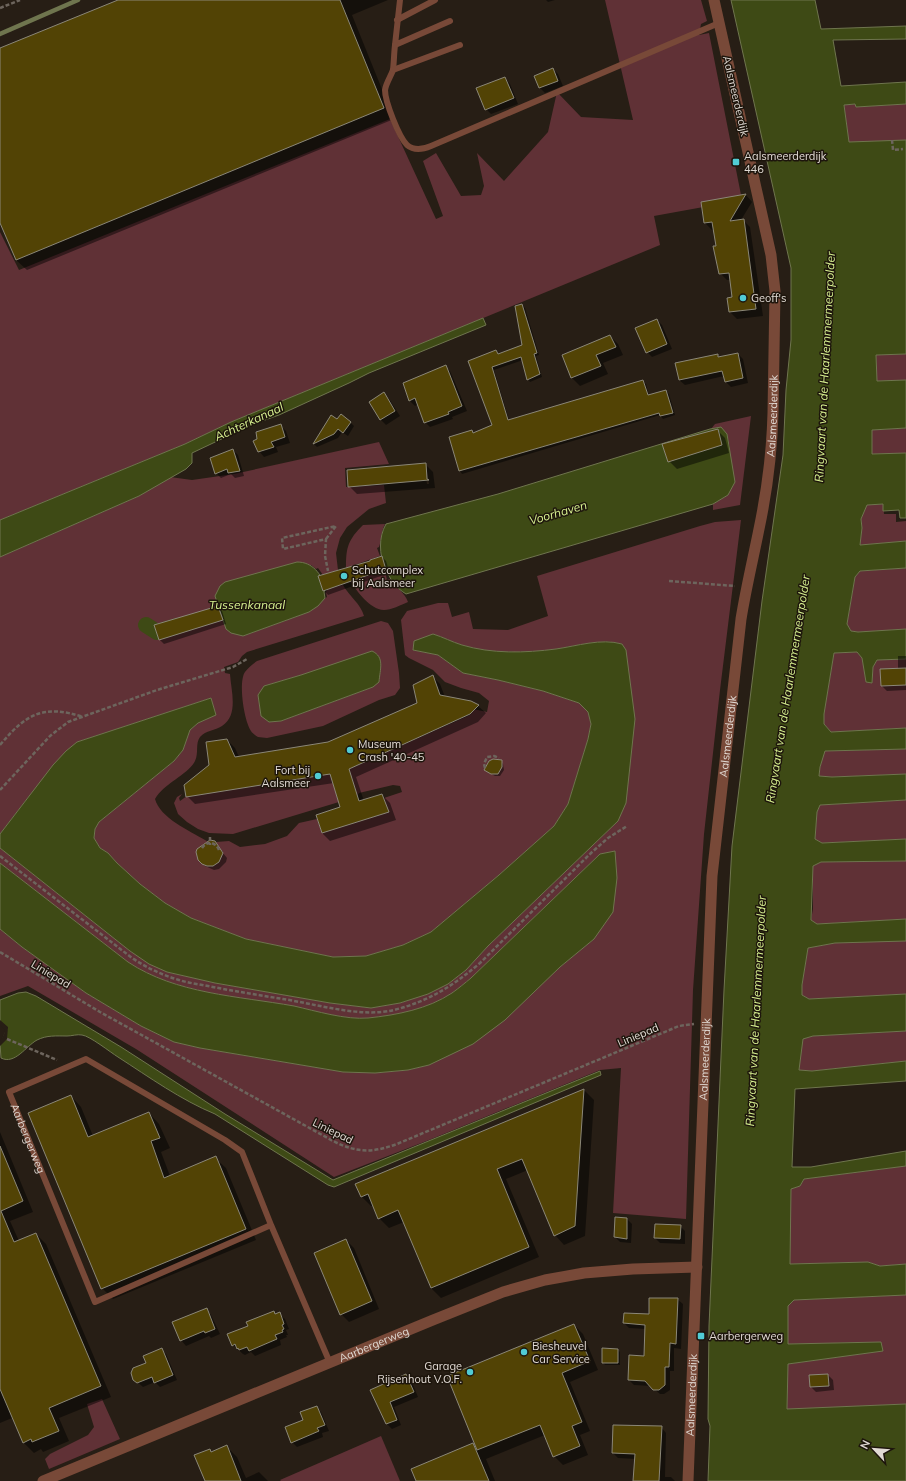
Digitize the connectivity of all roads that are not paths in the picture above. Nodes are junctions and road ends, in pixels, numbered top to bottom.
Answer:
1 (400, 0) edge
2 (435, 0) edge
3 (714, 0) edge
4 (397, 20) junction
5 (450, 21) dead end
6 (719, 23) junction
7 (395, 45) junction
8 (460, 45) dead end
9 (393, 70) junction
10 (271, 1225) junction
11 (697, 1267) junction
12 (330, 1362) junction
13 (43, 1481) edge
14 (688, 1481) edge

1 - 4 lane
2 - 4 lane
3 - 6 street, Aalsmeerderdijk
4 - 7 lane
5 - 7 lane
6 - 9 lane
6 - 11 street, Aalsmeerderdijk
7 - 9 lane
8 - 9 lane
10 - 10 lane, Aarbergerweg
10 - 12 lane, Aarbergerweg
11 - 12 street, Aarbergerweg
11 - 14 street, Aalsmeerderdijk
12 - 13 street, Aarbergerweg

